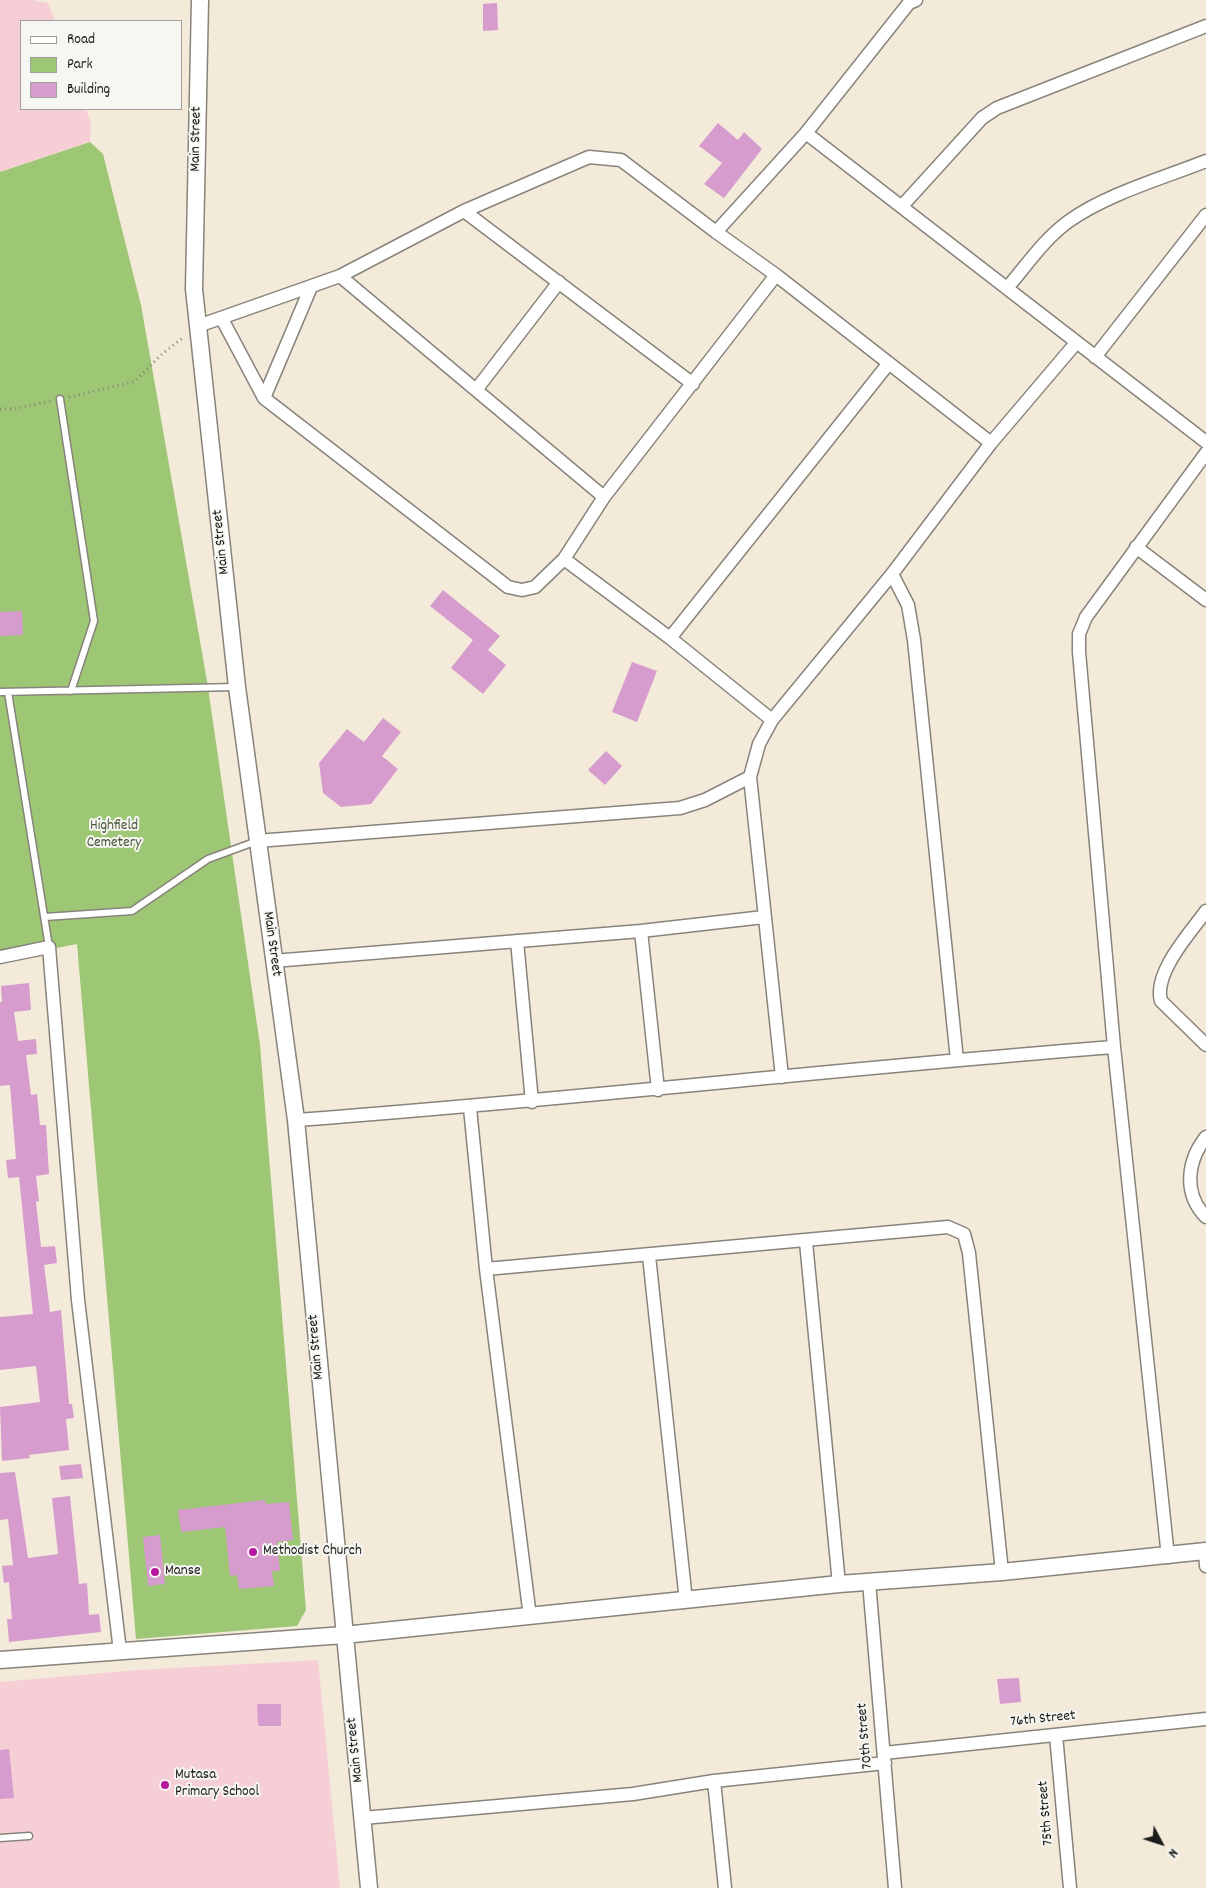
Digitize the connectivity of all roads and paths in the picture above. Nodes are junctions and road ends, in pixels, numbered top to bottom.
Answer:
1 (200, 0) edge
2 (916, 0) edge
3 (1206, 26) edge
4 (806, 133) junction
5 (1206, 161) edge
6 (902, 206) junction
7 (464, 211) junction
8 (1206, 215) edge
9 (716, 232) junction
10 (776, 275) junction
11 (340, 276) junction
12 (560, 282) junction
13 (310, 287) junction
14 (1007, 288) junction
15 (222, 319) junction
16 (198, 326) junction
17 (1076, 343) junction
18 (1095, 356) junction
19 (889, 362) junction
20 (693, 384) junction
21 (476, 390) junction
22 (264, 398) junction
23 (60, 399) junction
24 (0, 409) edge
25 (1206, 442) edge
26 (991, 443) junction
27 (1206, 453) edge
28 (604, 498) junction
29 (1136, 547) junction
30 (564, 559) junction
31 (892, 574) junction
32 (1206, 600) edge
33 (670, 638) junction
34 (238, 687) junction
35 (71, 691) junction
36 (0, 692) edge
37 (8, 692) junction
38 (772, 720) junction
39 (750, 777) junction
40 (257, 841) junction
41 (1206, 910) edge
42 (45, 917) junction
43 (764, 917) junction
44 (641, 931) junction
45 (517, 941) junction
46 (49, 947) junction
47 (0, 957) edge
48 (273, 961) junction
49 (1206, 1045) edge
50 (1114, 1047) junction
51 (957, 1060) junction
52 (782, 1077) junction
53 (658, 1090) junction
54 (532, 1102) junction
55 (470, 1108) junction
56 (296, 1120) junction
57 (1206, 1137) edge
58 (1206, 1217) edge
59 (806, 1242) junction
60 (649, 1256) junction
61 (486, 1269) junction
62 (1206, 1556) edge
63 (1168, 1557) junction
64 (1002, 1572) junction
65 (869, 1582) junction
66 (839, 1584) junction
67 (686, 1601) junction
68 (530, 1617) junction
69 (344, 1635) junction
70 (120, 1651) junction
71 (0, 1660) edge
72 (1206, 1718) edge
73 (1056, 1734) junction
74 (884, 1758) junction
75 (714, 1781) junction
76 (363, 1818) junction
77 (30, 1836) dead end
78 (0, 1838) edge
79 (369, 1888) edge
80 (725, 1888) edge
81 (896, 1888) edge
82 (1070, 1888) edge

1 - 16 street, Main Street
2 - 4 street
3 - 6 street
4 - 6 street
4 - 9 street
5 - 14 street
6 - 14 street
7 - 9 street
7 - 11 street
7 - 12 street
8 - 18 street
9 - 10 street
10 - 19 street
10 - 20 street
11 - 13 street
11 - 21 street
12 - 20 street
12 - 21 street
13 - 15 street
13 - 22 street
14 - 17 street
15 - 16 street
15 - 22 street
16 - 23 path
16 - 34 street, Main Street
17 - 18 street
17 - 26 street
18 - 25 street
19 - 26 street
19 - 33 street
20 - 28 street
21 - 28 street
22 - 30 street
23 - 24 path
23 - 35 lane
26 - 31 street
27 - 29 street
28 - 30 street
29 - 32 street
29 - 50 street
30 - 33 street
31 - 38 street
31 - 51 street
33 - 38 street
34 - 35 lane
34 - 40 street, Main Street
35 - 37 lane
36 - 37 lane
37 - 42 lane
38 - 39 street
39 - 40 street
39 - 43 street
40 - 42 lane
40 - 48 street, Main Street
41 - 49 street
42 - 46 lane
43 - 44 street
43 - 52 street
44 - 45 street
44 - 53 street
45 - 48 street
45 - 54 street
46 - 47 street
46 - 70 street
48 - 56 street, Main Street
50 - 51 street
50 - 63 street
51 - 52 street
52 - 53 street
53 - 54 street
54 - 55 street
55 - 56 street
55 - 61 street
56 - 69 street, Main Street
57 - 58 street
59 - 60 street
59 - 64 street
59 - 66 street
60 - 61 street
60 - 67 street
61 - 68 street
62 - 63 street
63 - 64 street
64 - 65 street
65 - 66 street
65 - 74 street, 70th Street
66 - 67 street
67 - 68 street
68 - 69 street
69 - 70 street
69 - 76 street, Main Street
70 - 71 street
72 - 73 street, 76th Street
73 - 74 street, 76th Street
73 - 82 street, 75th Street
74 - 75 street, 76th Street
74 - 81 street, 70th Street
75 - 76 street, 76th Street
75 - 80 street
76 - 79 street, Main Street
77 - 78 lane

